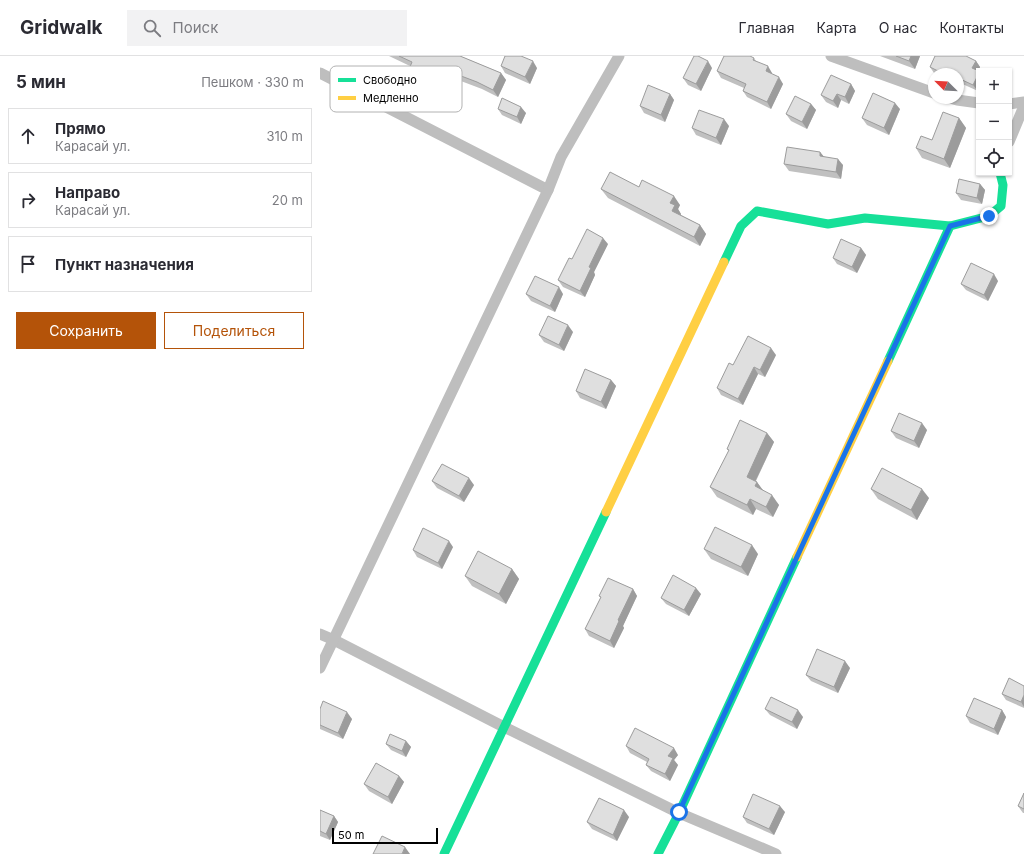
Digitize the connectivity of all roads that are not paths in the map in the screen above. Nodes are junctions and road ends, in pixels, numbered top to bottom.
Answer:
1 (619, 56) edge
2 (831, 56) edge
3 (320, 73) edge
4 (330, 78) edge
5 (928, 91) edge
6 (964, 101) edge
7 (1024, 102) edge
8 (976, 103) edge
9 (1012, 104) edge
10 (1024, 106) edge
11 (396, 112) edge
12 (1010, 140) edge
13 (1001, 176) edge
14 (548, 190) junction
15 (950, 226) junction
16 (320, 634) edge
17 (334, 640) junction
18 (320, 668) edge
19 (504, 727) junction
20 (679, 812) junction
21 (444, 854) edge
22 (658, 854) edge
23 (776, 854) edge

1 - 14 street
2 - 5 street
3 - 4 street
6 - 8 street
7 - 9 street
10 - 12 street
11 - 14 street
13 - 15 street
14 - 17 street
15 - 19 street
15 - 20 street
16 - 17 street
17 - 18 street
17 - 19 street
19 - 20 street
19 - 21 street
20 - 22 street
20 - 23 street

